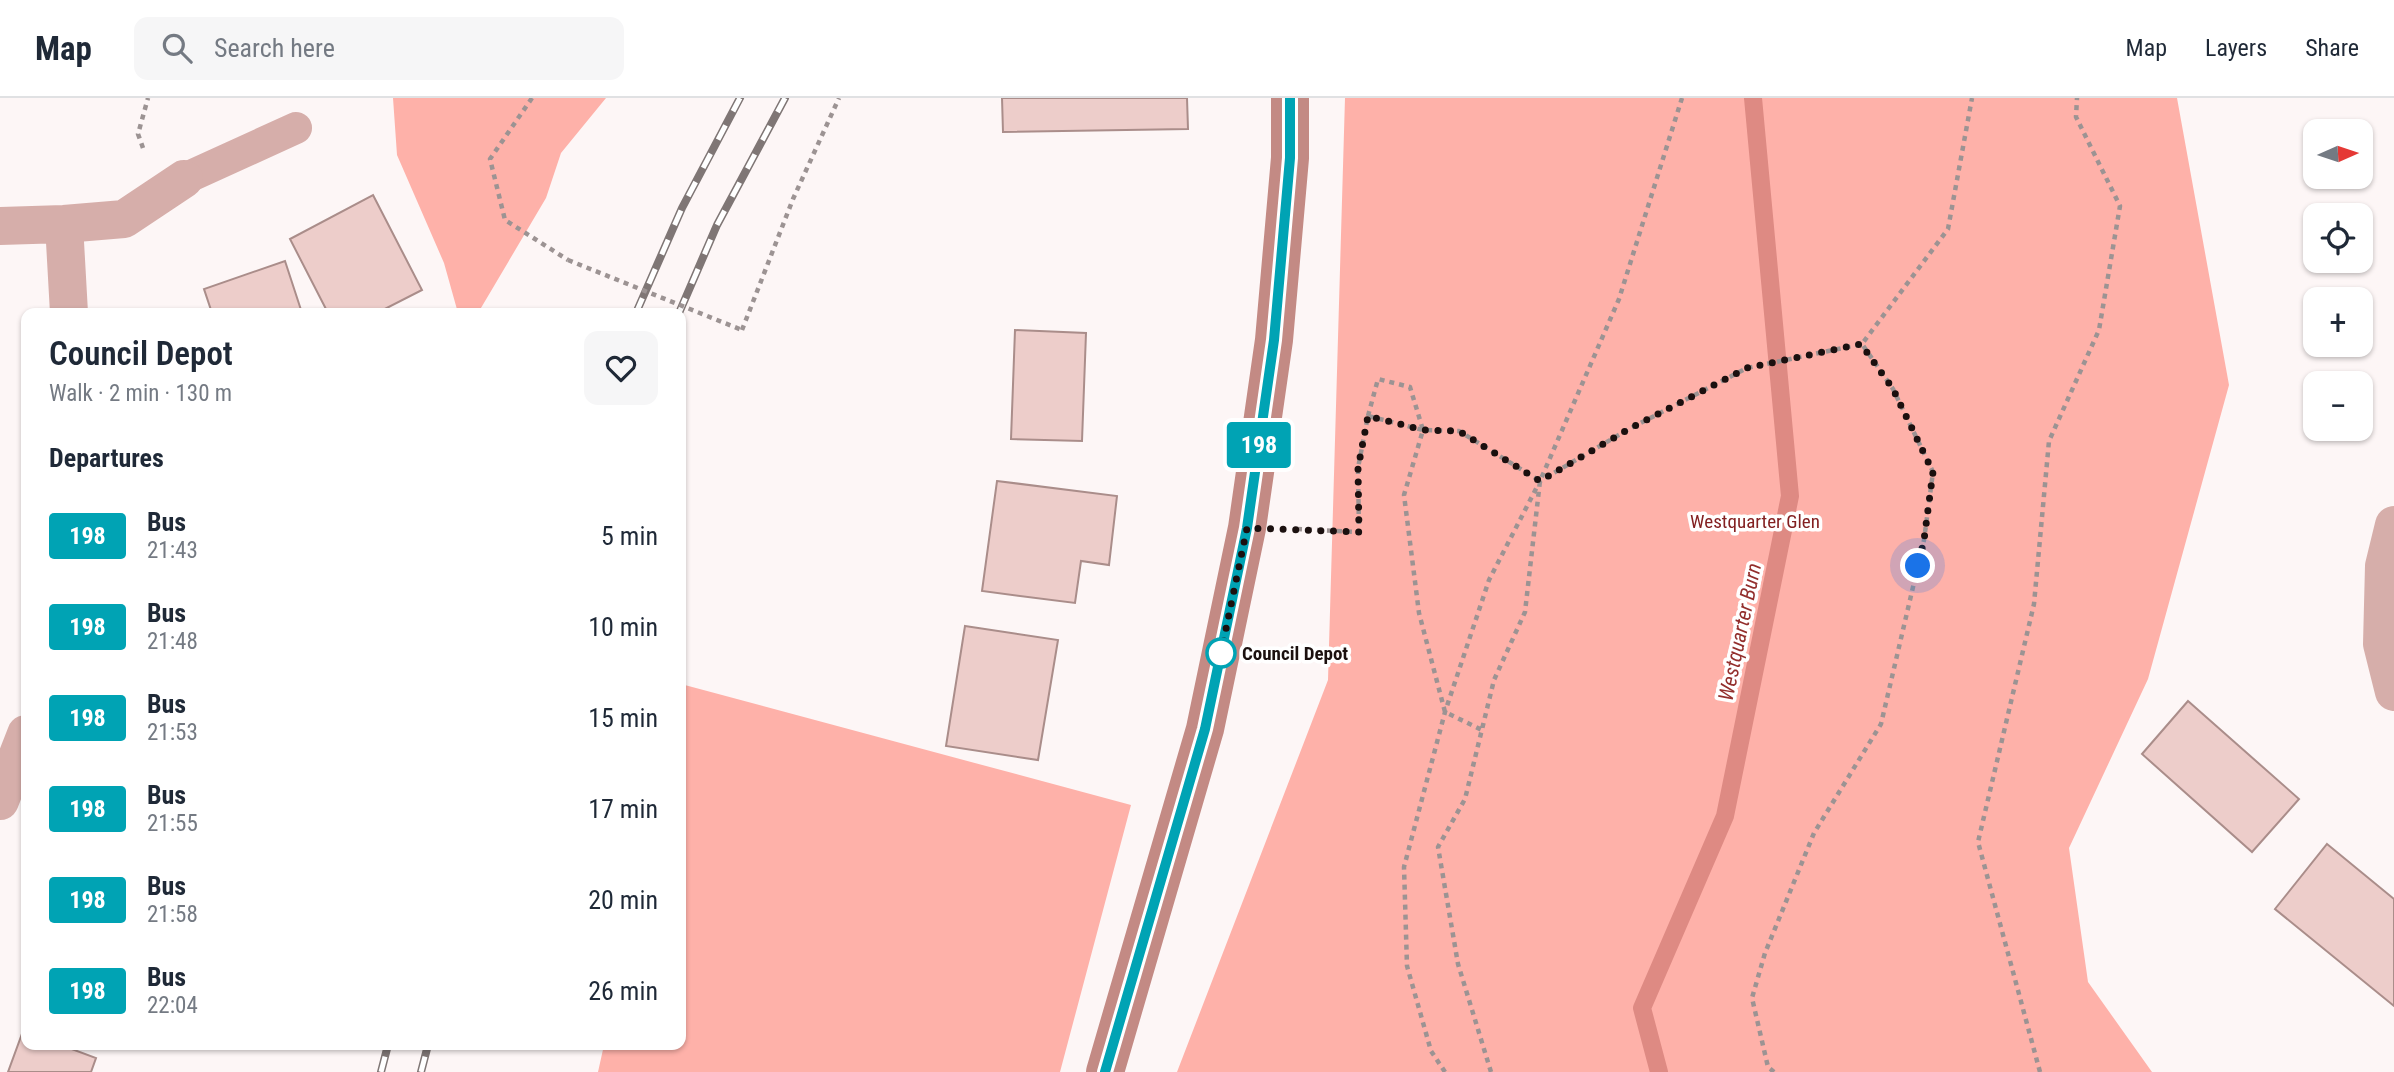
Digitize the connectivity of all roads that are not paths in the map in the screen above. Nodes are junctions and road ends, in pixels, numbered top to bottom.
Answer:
1 (1290, 98) edge
2 (296, 128) dead end
3 (184, 179) joint
4 (64, 224) junction
5 (0, 226) edge
6 (69, 308) edge
7 (2394, 525) edge
8 (2394, 692) edge
9 (21, 747) edge
10 (0, 801) edge
11 (1105, 1072) edge

1 - 11 main road
2 - 3 lane
3 - 4 street
4 - 5 street
4 - 6 street
7 - 8 street
9 - 10 street

